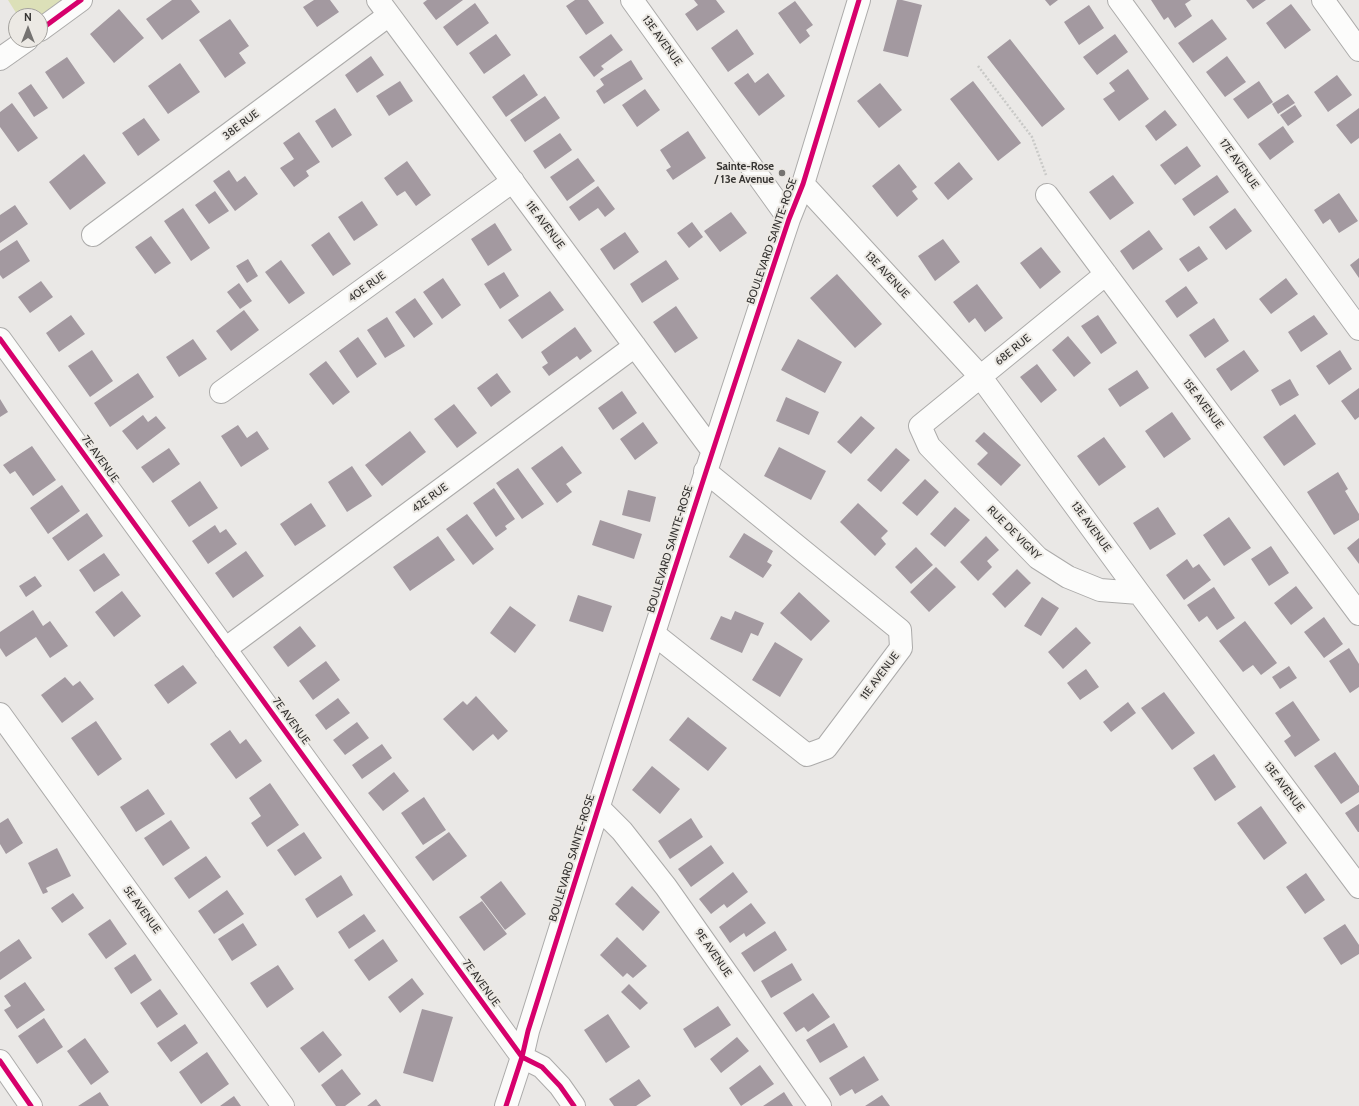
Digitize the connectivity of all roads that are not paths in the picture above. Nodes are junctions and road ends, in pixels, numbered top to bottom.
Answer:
1 (81, 0) edge
2 (632, 0) edge
3 (859, 0) edge
4 (1119, 0) edge
5 (1323, 0) edge
6 (384, 7) edge
7 (48, 24) edge
8 (15, 48) edge
9 (1359, 50) edge
10 (0, 59) edge
11 (513, 181) junction
12 (803, 184) junction
13 (1046, 186) road end
14 (789, 219) junction
15 (93, 235) dead end
16 (1106, 274) junction
17 (1359, 329) edge
18 (0, 339) edge
19 (635, 346) junction
20 (980, 376) junction
21 (221, 392) dead end
22 (920, 426) joint
23 (712, 450) junction
24 (705, 472) junction
25 (1139, 593) junction
26 (1359, 614) edge
27 (654, 634) junction
28 (225, 649) junction
29 (0, 714) edge
30 (598, 807) junction
31 (1359, 886) edge
32 (522, 1057) junction
33 (0, 1061) edge
34 (31, 1106) edge
35 (283, 1106) edge
36 (506, 1106) edge
37 (574, 1106) edge
38 (820, 1106) edge

1 - 7 street
2 - 14 street, 13E AVENUE
3 - 12 street, BOULEVARD SAINTE-ROSE
4 - 17 street, 17E AVENUE
5 - 9 street
6 - 11 street, 11E AVENUE
6 - 15 street, 38E RUE
8 - 10 street
11 - 19 street, 11E AVENUE
11 - 21 street, 40E RUE
12 - 14 street, BOULEVARD SAINTE-ROSE
12 - 20 street, 13E AVENUE
13 - 16 street, 15E AVENUE
14 - 23 street, BOULEVARD SAINTE-ROSE
16 - 20 street, 68E RUE
16 - 26 street, 15E AVENUE
18 - 28 street, 7E AVENUE
19 - 23 street, 11E AVENUE
19 - 28 street, 42E RUE
20 - 22 street, 68E RUE
20 - 25 street, 13E AVENUE
22 - 25 street, RUE DE VIGNY
23 - 24 street, BOULEVARD SAINTE-ROSE
24 - 27 street, BOULEVARD SAINTE-ROSE
24 - 27 street, 11E AVENUE
25 - 31 street, 13E AVENUE
27 - 30 street, BOULEVARD SAINTE-ROSE
28 - 32 street, 7E AVENUE
29 - 35 street, 5E AVENUE
30 - 32 street, BOULEVARD SAINTE-ROSE
30 - 38 street, 9E AVENUE
32 - 36 street, BOULEVARD SAINTE-ROSE
32 - 37 street, 7E AVENUE
33 - 34 street

